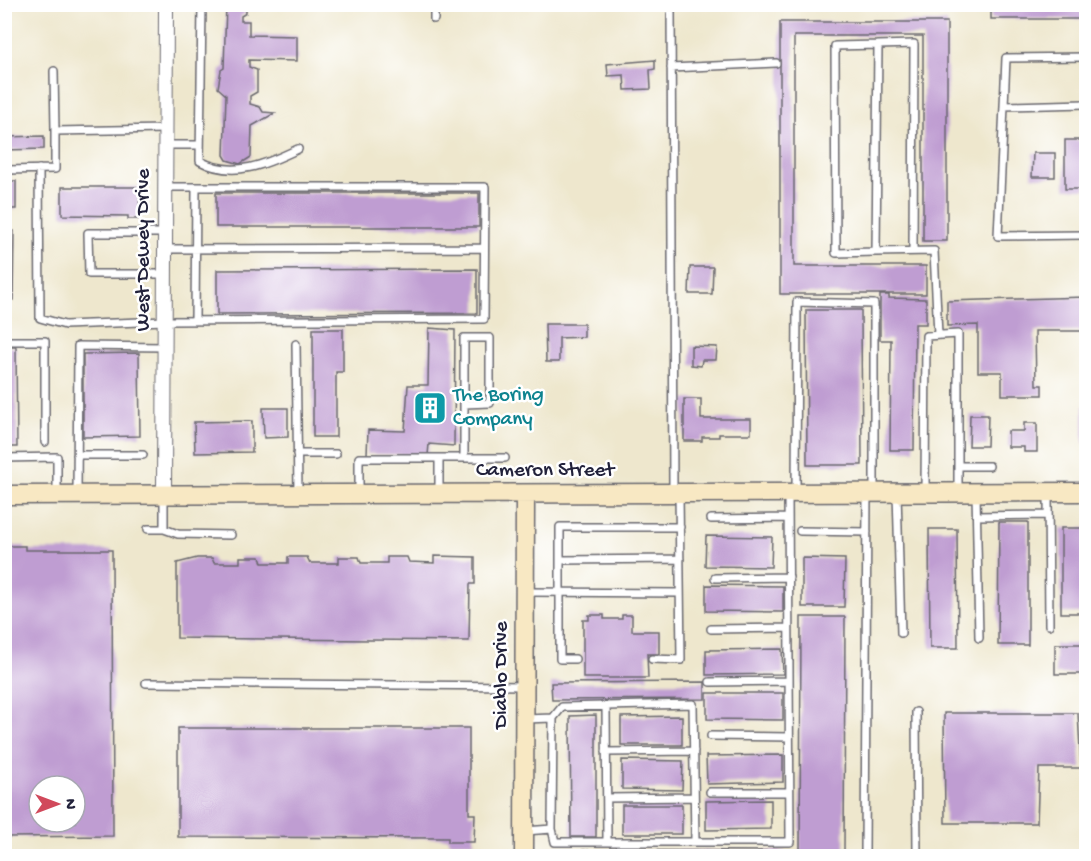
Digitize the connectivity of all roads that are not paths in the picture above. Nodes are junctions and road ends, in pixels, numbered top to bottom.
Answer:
1 (166, 4) edge
2 (202, 4) edge
3 (434, 4) edge
4 (671, 4) edge
5 (434, 19) dead end
6 (878, 45) junction
7 (1086, 57) edge
8 (776, 63) dead end
9 (671, 68) junction
10 (54, 71) dead end
11 (1086, 104) edge
12 (1004, 106) junction
13 (166, 129) junction
14 (55, 130) junction
15 (166, 145) junction
16 (200, 145) junction
17 (298, 149) dead end
18 (39, 169) junction
19 (6, 170) dead end
20 (165, 187) junction
21 (196, 188) junction
22 (165, 233) junction
23 (1086, 235) edge
24 (484, 248) junction
25 (165, 249) junction
26 (196, 249) junction
27 (914, 251) junction
28 (876, 252) junction
29 (165, 274) junction
30 (165, 321) junction
31 (195, 321) junction
32 (938, 335) junction
33 (4, 341) edge
34 (296, 344) dead end
35 (165, 347) junction
36 (464, 404) junction
37 (45, 442) dead end
38 (143, 454) dead end
39 (297, 454) junction
40 (336, 454) dead end
41 (77, 455) junction
42 (4, 458) edge
43 (439, 458) junction
44 (464, 458) junction
45 (505, 458) dead end
46 (958, 465) junction
47 (989, 466) dead end
48 (1086, 492) edge
49 (792, 493) junction
50 (871, 493) junction
51 (897, 493) junction
52 (925, 493) junction
53 (958, 493) junction
54 (976, 493) junction
55 (1048, 493) junction
56 (298, 494) junction
57 (359, 494) junction
58 (439, 494) junction
59 (525, 494) junction
60 (676, 494) junction
61 (4, 495) edge
62 (57, 495) junction
63 (77, 495) junction
64 (164, 495) junction
65 (1048, 515) junction
66 (977, 516) junction
67 (788, 518) junction
68 (711, 519) dead end
69 (680, 527) junction
70 (147, 529) dead end
71 (164, 529) junction
72 (800, 531) dead end
73 (867, 532) junction
74 (231, 535) dead end
75 (680, 559) junction
76 (560, 560) junction
77 (789, 577) junction
78 (715, 578) dead end
79 (525, 592) junction
80 (560, 592) junction
81 (681, 593) junction
82 (1049, 625) dead end
83 (711, 628) dead end
84 (788, 628) junction
85 (901, 633) dead end
86 (979, 638) dead end
87 (576, 659) dead end
88 (652, 659) dead end
89 (788, 681) junction
90 (710, 682) dead end
91 (146, 683) dead end
92 (524, 686) junction
93 (606, 706) junction
94 (916, 712) dead end
95 (553, 718) junction
96 (524, 719) junction
97 (711, 736) dead end
98 (789, 737) junction
99 (694, 751) junction
100 (606, 752) junction
101 (710, 792) dead end
102 (789, 792) junction
103 (694, 797) junction
104 (607, 798) junction
105 (552, 829) junction
106 (524, 831) junction
107 (695, 841) junction
108 (607, 842) junction
109 (524, 856) edge
110 (865, 856) edge
111 (918, 856) edge

1 - 13 street, West Dewey Drive
2 - 16 lane
3 - 5 lane
4 - 9 lane
6 - 27 lane
6 - 28 lane
6 - 28 lane
7 - 12 lane
8 - 9 lane
9 - 60 lane
10 - 14 lane
11 - 12 lane
12 - 23 lane
13 - 14 lane
13 - 15 street, West Dewey Drive
14 - 18 lane
15 - 16 lane
15 - 20 street, West Dewey Drive
16 - 17 lane
18 - 19 lane
18 - 30 lane
20 - 21 lane
20 - 22 street, West Dewey Drive
21 - 24 lane
21 - 26 lane
22 - 25 street, West Dewey Drive
22 - 29 lane
24 - 26 lane
24 - 31 lane
25 - 26 lane
25 - 29 street, West Dewey Drive
26 - 31 lane
27 - 28 lane
27 - 32 lane
29 - 30 street, West Dewey Drive
30 - 31 lane
30 - 35 street, West Dewey Drive
32 - 46 lane
32 - 52 lane
33 - 37 lane
34 - 39 lane
35 - 41 lane
35 - 64 street, West Dewey Drive
36 - 36 lane
36 - 44 lane
38 - 41 lane
39 - 40 lane
39 - 56 lane
41 - 63 lane
42 - 62 lane
43 - 44 lane
43 - 57 lane
43 - 58 lane
44 - 45 lane
46 - 47 lane
46 - 53 lane
48 - 55 street, Cameron Street
49 - 50 street, Cameron Street
49 - 50 lane
49 - 60 street, Cameron Street
49 - 67 lane
50 - 51 street, Cameron Street
50 - 73 lane
51 - 52 street, Cameron Street
51 - 85 lane
52 - 53 street, Cameron Street
53 - 54 street, Cameron Street
54 - 55 street, Cameron Street
54 - 66 lane
55 - 65 lane
56 - 57 street, Cameron Street
56 - 64 street, Cameron Street
57 - 58 street, Cameron Street
58 - 59 street, Cameron Street
59 - 60 street, Cameron Street
59 - 79 street, Diablo Drive
60 - 69 lane
61 - 62 street, Cameron Street
62 - 63 street, Cameron Street
63 - 64 street, Cameron Street
64 - 71 lane
65 - 66 lane
65 - 82 lane
66 - 86 lane
67 - 68 lane
67 - 77 lane
69 - 75 lane
69 - 76 lane
70 - 71 lane
71 - 74 lane
72 - 73 lane
73 - 110 lane
75 - 76 lane
75 - 81 lane
76 - 80 lane
77 - 78 lane
77 - 84 lane
79 - 80 lane
79 - 92 street, Diablo Drive
80 - 81 lane
80 - 87 lane
81 - 88 lane
83 - 84 lane
84 - 89 lane
89 - 90 lane
89 - 98 lane
91 - 92 lane
92 - 96 street, Diablo Drive
93 - 95 lane
93 - 99 lane
93 - 100 lane
94 - 111 lane
95 - 96 lane
95 - 105 lane
96 - 106 street, Diablo Drive
97 - 98 lane
98 - 102 lane
99 - 100 lane
99 - 103 lane
100 - 104 lane
101 - 102 lane
102 - 107 lane
103 - 104 lane
103 - 107 lane
104 - 108 lane
105 - 106 lane
105 - 108 lane
106 - 109 street, Diablo Drive
107 - 108 lane

